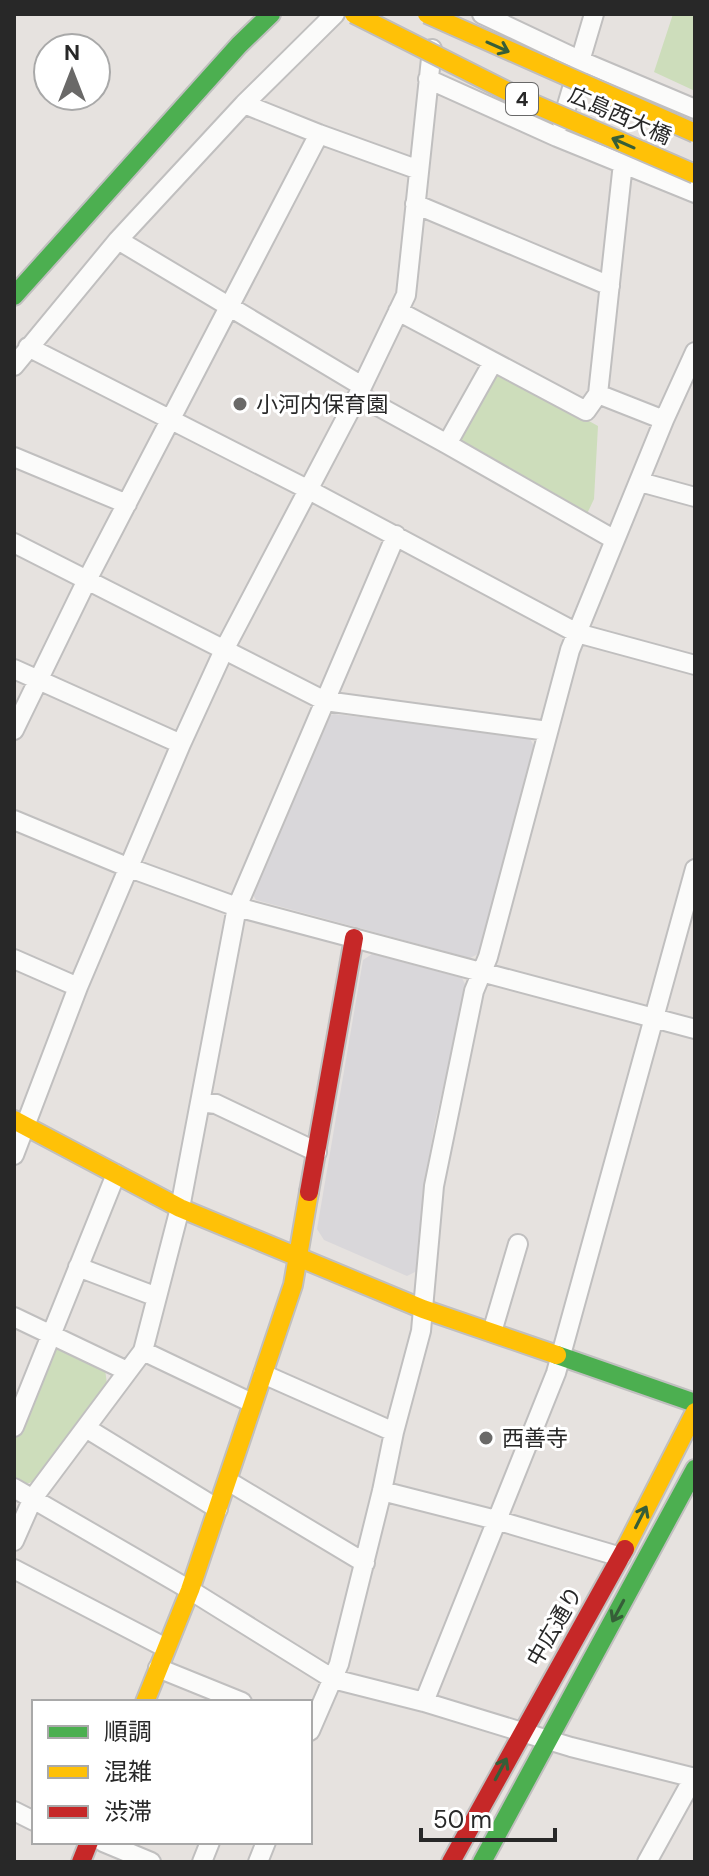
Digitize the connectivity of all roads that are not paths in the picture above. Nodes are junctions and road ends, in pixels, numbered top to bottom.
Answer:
1 (271, 14) edge
2 (335, 14) edge
3 (354, 14) edge
4 (427, 14) edge
5 (436, 14) edge
6 (482, 14) edge
7 (594, 14) edge
8 (581, 61) junction
9 (428, 79) junction
10 (244, 104) junction
11 (695, 109) edge
12 (695, 133) edge
13 (319, 134) junction
14 (557, 137) junction
15 (623, 163) junction
16 (419, 170) junction
17 (695, 174) edge
18 (695, 193) edge
19 (415, 204) junction
20 (118, 240) junction
21 (610, 286) junction
22 (14, 296) edge
23 (229, 307) junction
24 (398, 311) junction
25 (28, 347) junction
26 (695, 352) edge
27 (493, 362) junction
28 (14, 366) edge
29 (360, 390) junction
30 (598, 394) junction
31 (171, 418) junction
32 (664, 420) junction
33 (447, 444) junction
34 (14, 457) edge
35 (640, 482) junction
36 (309, 490) junction
37 (695, 497) edge
38 (127, 504) junction
39 (396, 535) junction
40 (615, 540) junction
41 (14, 543) edge
42 (87, 580) junction
43 (577, 633) junction
44 (224, 650) junction
45 (695, 665) edge
46 (14, 669) edge
47 (38, 680) junction
48 (325, 701) junction
49 (14, 730) edge
50 (548, 731) junction
51 (181, 744) junction
52 (14, 820) edge
53 (127, 867) junction
54 (695, 869) edge
55 (237, 907) junction
56 (354, 938) junction
57 (14, 959) edge
58 (482, 973) junction
59 (78, 987) junction
60 (652, 1018) junction
61 (695, 1029) edge
62 (200, 1102) junction
63 (20, 1123) edge
64 (317, 1152) junction
65 (14, 1155) edge
66 (116, 1174) junction
67 (180, 1208) junction
68 (518, 1244) dead end
69 (299, 1256) junction
70 (78, 1267) junction
71 (157, 1297) junction
72 (423, 1309) junction
73 (14, 1317) edge
74 (492, 1332) junction
75 (51, 1336) junction
76 (143, 1351) junction
77 (560, 1356) junction
78 (127, 1371) junction
79 (263, 1374) junction
80 (252, 1403) junction
81 (695, 1403) edge
82 (695, 1412) edge
83 (14, 1427) edge
84 (86, 1428) junction
85 (394, 1432) junction
86 (695, 1469) edge
87 (228, 1481) junction
88 (14, 1488) edge
89 (382, 1491) junction
90 (33, 1498) junction
91 (218, 1509) junction
92 (496, 1520) junction
93 (14, 1541) edge
94 (621, 1557) junction
95 (365, 1563) junction
96 (14, 1569) edge
97 (190, 1590) junction
98 (166, 1648) junction
99 (158, 1668) junction
100 (333, 1679) junction
101 (146, 1700) edge
102 (237, 1700) edge
103 (424, 1702) junction
104 (312, 1726) edge
105 (522, 1731) junction
106 (549, 1740) junction
107 (694, 1778) edge
108 (14, 1811) edge
109 (32, 1820) edge
110 (87, 1847) edge
111 (151, 1862) edge
112 (451, 1862) edge
113 (482, 1862) edge
114 (647, 1862) edge

1 - 22 main road
2 - 10 street
17 -> 3 main road, 広島西大橋 / 4, bridge
4 -> 12 main road, 広島西大橋 / 4, bridge
5 - 9 street
6 - 8 street
7 - 8 street
8 - 11 street
8 - 14 street
9 - 14 street
9 - 16 street
10 - 13 street
10 - 20 street
13 - 16 street
13 - 23 street
14 - 15 street
15 - 18 street
15 - 21 street
16 - 19 street
19 - 21 street
19 - 24 street
20 - 23 street
20 - 25 street
21 - 30 street
23 - 29 street
23 - 31 street
24 - 27 street
24 - 29 street
25 - 28 street
25 - 31 street
26 - 32 street
27 - 30 street
27 - 33 street
29 - 33 street
29 - 36 street
30 - 32 street
31 - 36 street
31 - 38 street
32 - 35 street
33 - 40 street
34 - 38 street
35 - 37 street
35 - 40 street
36 - 39 street
36 - 44 street
38 - 42 street
39 - 43 street
39 - 48 street
40 - 43 street
41 - 42 street
42 - 44 street
42 - 47 street
43 - 45 street
43 - 50 street
44 - 48 street
44 - 51 street
46 - 47 street
47 - 49 street
47 - 51 street
48 - 50 street
48 - 55 street
50 - 58 street
51 - 53 street
52 - 53 street
53 - 55 street
53 - 59 street
54 - 60 street
55 - 56 street
55 - 62 street
56 - 58 street
56 - 64 main road
57 - 59 street
58 - 60 street
58 - 72 street
59 - 63 street
60 - 61 street
60 - 77 street
62 - 64 street
62 - 67 street
63 - 65 street
63 - 66 main road
64 - 69 main road
66 - 67 main road
66 - 70 street
67 - 69 main road
67 - 71 street
68 - 74 street
69 - 72 main road
69 - 79 main road
70 - 71 street
70 - 75 street
71 - 76 street
72 - 74 main road
72 - 85 street
73 - 75 street
74 - 77 main road
75 - 78 street
75 - 83 street
76 - 78 street
76 - 80 street
77 - 81 main road
77 - 92 street
78 - 84 street
79 - 80 main road
79 - 85 street
80 - 87 main road
94 -> 82 main road, 中広通り
84 - 90 street
84 - 91 street
85 - 89 street
86 -> 106 main road
87 - 91 main road
87 - 95 street
88 - 90 street
89 - 92 street
89 - 95 street
90 - 93 street
90 - 97 street
91 - 97 main road
92 - 94 street
92 - 103 street
94 - 105 main road, 中広通り
95 - 100 street
96 - 98 street
97 - 98 main road
97 - 100 street
98 - 99 main road
99 - 101 main road
99 - 102 street
100 - 103 street
100 - 104 street
103 - 105 street
105 - 106 street
112 -> 105 main road, 中広通り
106 - 107 street
106 - 113 main road
107 - 114 street
108 - 109 street
110 - 111 street

